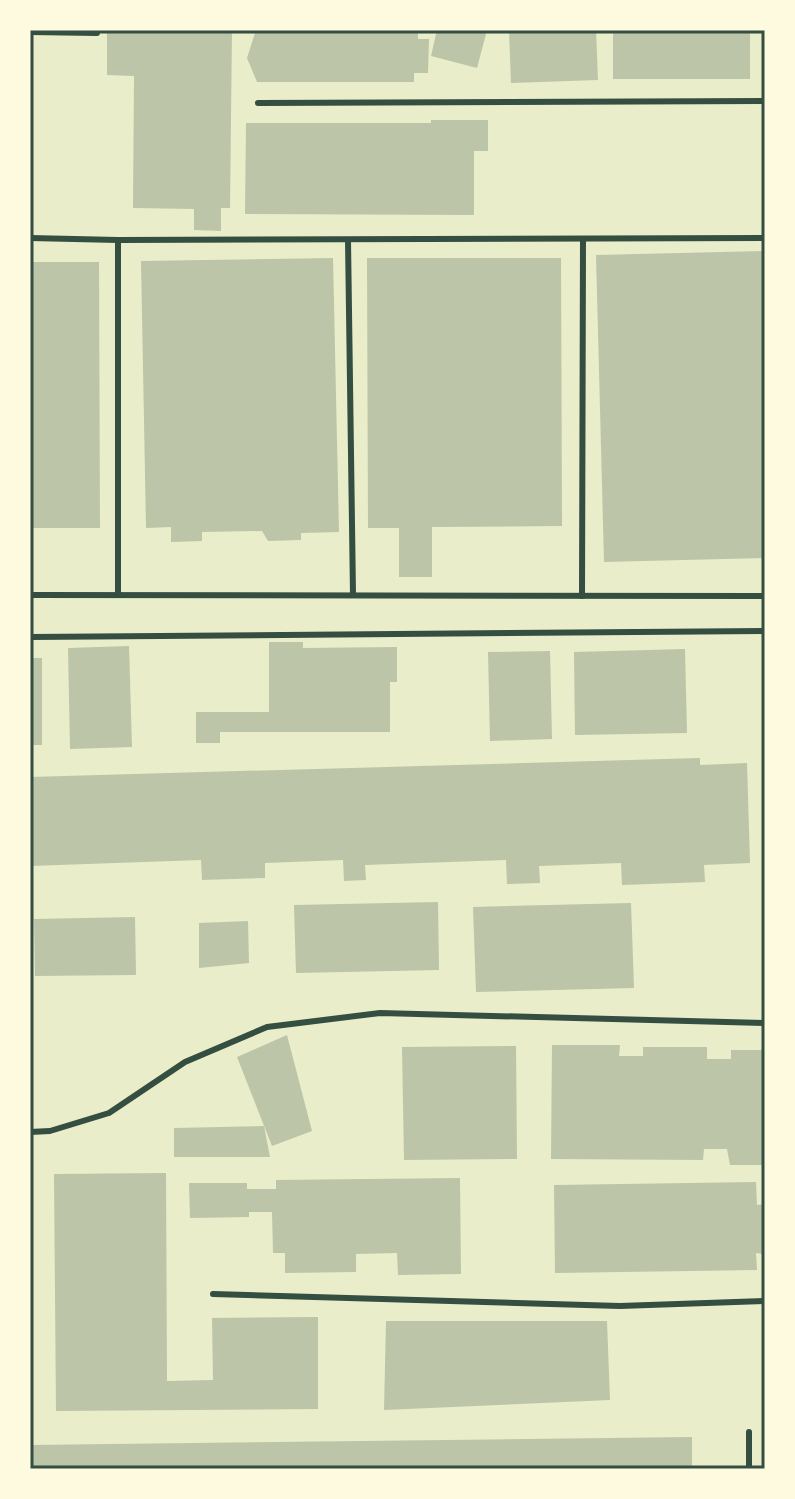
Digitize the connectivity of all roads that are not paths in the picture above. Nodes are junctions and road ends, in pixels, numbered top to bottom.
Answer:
1 (96, 30) edge
2 (30, 32) edge
3 (765, 101) edge
4 (258, 103) dead end
5 (30, 238) edge
6 (765, 238) edge
7 (583, 239) junction
8 (118, 240) junction
9 (348, 240) junction
10 (30, 595) edge
11 (118, 595) junction
12 (353, 595) junction
13 (582, 596) junction
14 (765, 596) edge
15 (765, 631) edge
16 (30, 637) edge
17 (765, 1023) edge
18 (30, 1132) edge
19 (213, 1294) dead end
20 (765, 1301) edge
21 (749, 1432) dead end
22 (749, 1469) edge

1 - 2 lane
3 - 4 lane
5 - 8 lane
6 - 7 lane
7 - 9 lane
7 - 13 lane
8 - 9 lane
8 - 11 lane
9 - 12 lane
10 - 11 lane
11 - 12 lane
12 - 13 lane
13 - 14 lane
15 - 16 lane
17 - 18 lane
19 - 20 lane
21 - 22 lane

